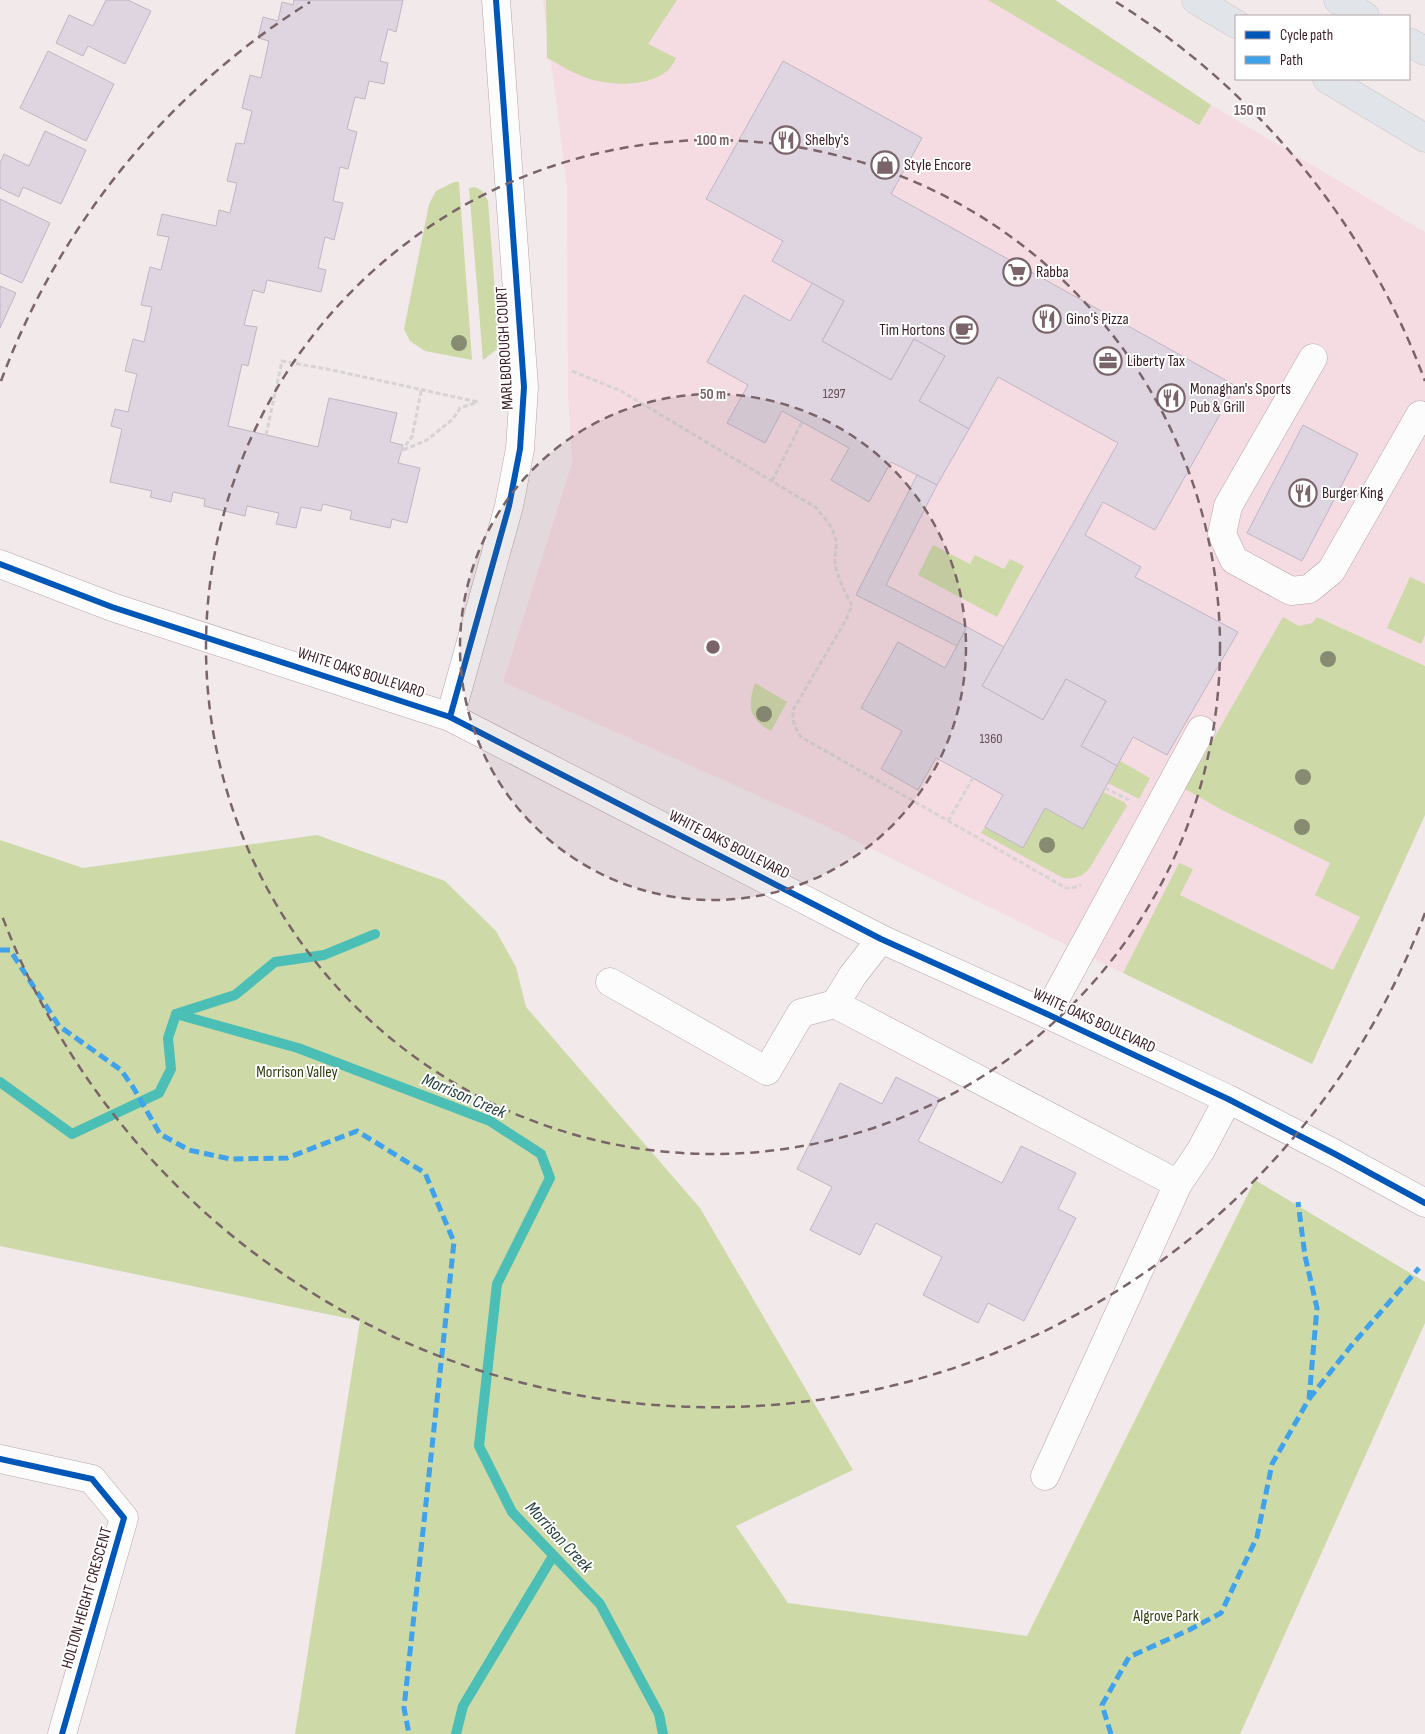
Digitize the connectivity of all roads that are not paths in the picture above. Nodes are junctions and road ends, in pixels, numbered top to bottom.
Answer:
1 (496, 0) edge
2 (1196, 0) edge
3 (1338, 0) edge
4 (1363, 15) edge
5 (1235, 23) edge
6 (1410, 43) edge
7 (1425, 51) edge
8 (1329, 80) edge
9 (1425, 138) edge
10 (1314, 358) dead end
11 (1420, 415) dead end
12 (0, 564) edge
13 (450, 717) junction
14 (1201, 730) dead end
15 (881, 939) junction
16 (610, 982) dead end
17 (835, 1004) junction
18 (1047, 1014) junction
19 (1228, 1100) junction
20 (1178, 1184) junction
21 (1425, 1203) edge
22 (0, 1459) edge
23 (1045, 1476) dead end
24 (62, 1734) edge

1 - 13 street, MARLBOROUGH COURT
2 - 5 main road
3 - 4 main road
6 - 7 main road
8 - 9 main road
10 - 11 street
12 - 13 street, WHITE OAKS BOULEVARD
13 - 15 street, WHITE OAKS BOULEVARD
14 - 18 street
15 - 17 street
15 - 18 street, WHITE OAKS BOULEVARD
16 - 17 street
17 - 20 street
18 - 19 street, WHITE OAKS BOULEVARD
19 - 20 street
19 - 21 street, WHITE OAKS BOULEVARD
20 - 23 street
22 - 24 street, HOLTON HEIGHT CRESCENT

